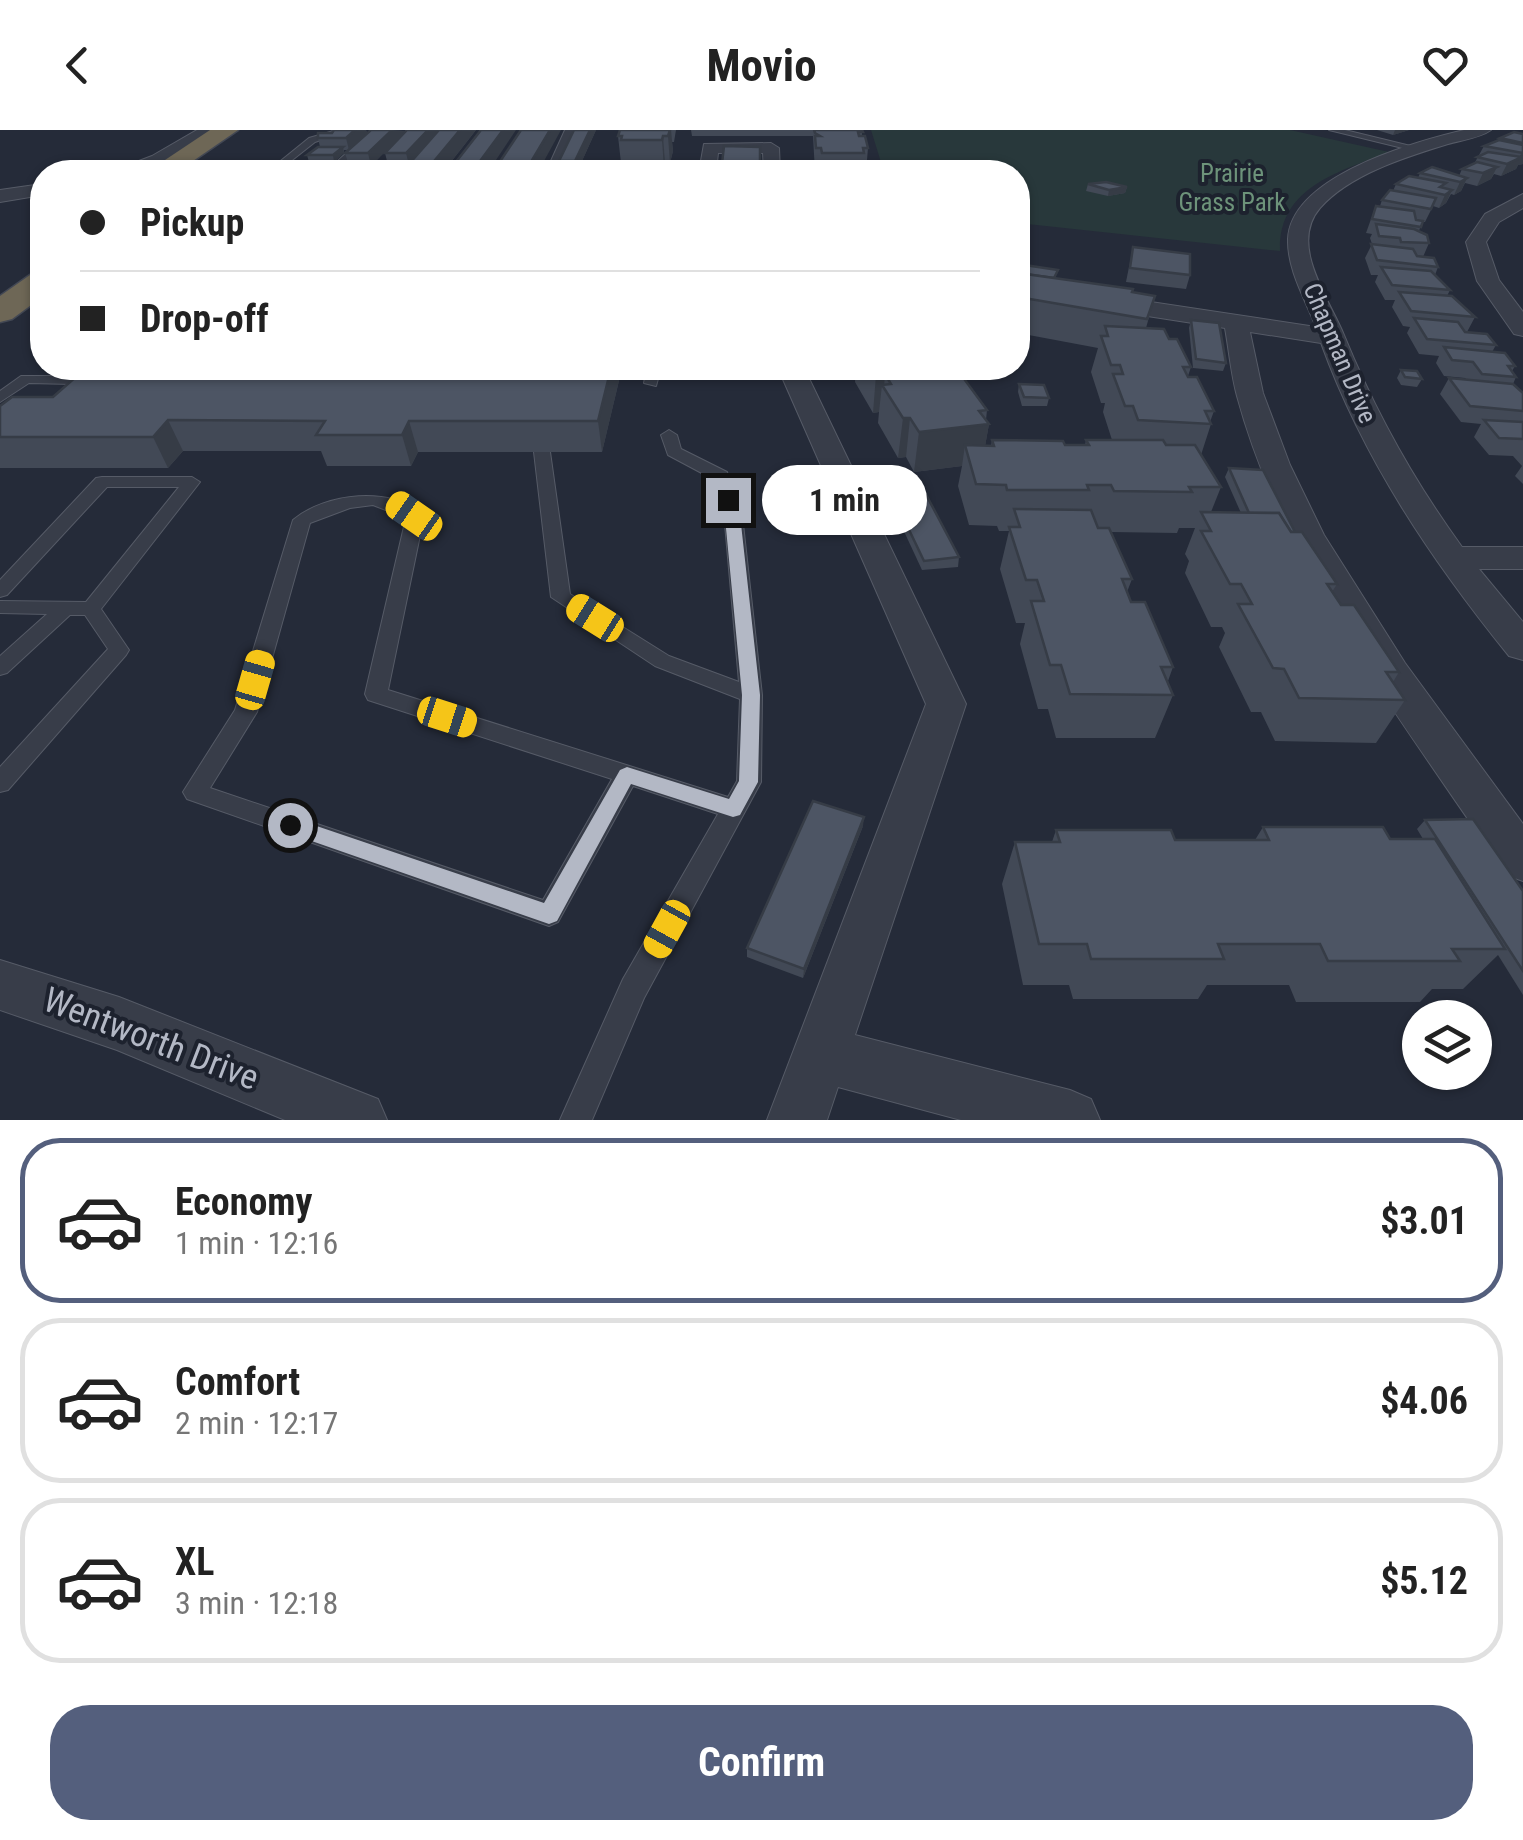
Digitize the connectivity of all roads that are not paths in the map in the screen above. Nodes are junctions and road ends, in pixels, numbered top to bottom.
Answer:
1 (208, 130) edge
2 (346, 130) edge
3 (376, 130) edge
4 (569, 130) edge
5 (1333, 130) edge
6 (1483, 130) edge
7 (235, 135) edge
8 (1419, 150) junction
9 (158, 160) edge
10 (184, 160) edge
11 (211, 160) edge
12 (287, 160) edge
13 (343, 160) edge
14 (555, 160) edge
15 (709, 160) edge
16 (771, 160) edge
17 (30, 192) edge
18 (0, 196) edge
19 (1523, 200) edge
20 (30, 257) edge
21 (0, 277) edge
22 (30, 291) edge
23 (1030, 291) edge
24 (0, 312) edge
25 (1236, 322) junction
26 (1523, 329) edge
27 (1333, 337) junction
28 (72, 380) edge
29 (796, 380) edge
30 (0, 398) edge
31 (669, 435) dead end
32 (542, 452) edge
33 (1456, 558) junction
34 (1523, 558) edge
35 (0, 590) edge
36 (0, 607) edge
37 (66, 609) junction
38 (92, 610) junction
39 (1523, 648) edge
40 (0, 668) edge
41 (751, 695) junction
42 (627, 775) junction
43 (0, 783) edge
44 (733, 809) junction
45 (1523, 861) edge
46 (0, 985) edge
47 (820, 1054) junction
48 (357, 1120) edge
49 (576, 1120) edge
50 (797, 1120) edge
51 (1070, 1120) edge

1 - 9 street
2 - 12 lane
3 - 13 lane
4 - 14 lane
5 - 8 lane
6 - 8 street, Chapman Drive
7 - 10 highway
7 - 11 highway
8 - 27 street, Chapman Drive
15 - 16 street
17 - 18 street
19 - 26 street
20 - 21 highway
22 - 24 highway
23 - 25 street
25 - 27 street
25 - 45 street
27 - 33 street, Chapman Drive
28 - 30 lane
29 - 47 street
31 - 41 lane
32 - 41 lane
33 - 34 street
33 - 39 street, Chapman Drive
35 - 38 lane
36 - 37 lane
37 - 38 lane
37 - 40 lane
38 - 43 lane
41 - 44 lane
42 - 42 lane
42 - 44 lane
44 - 49 lane
46 - 48 street, Wentworth Drive
47 - 50 street
47 - 51 street

